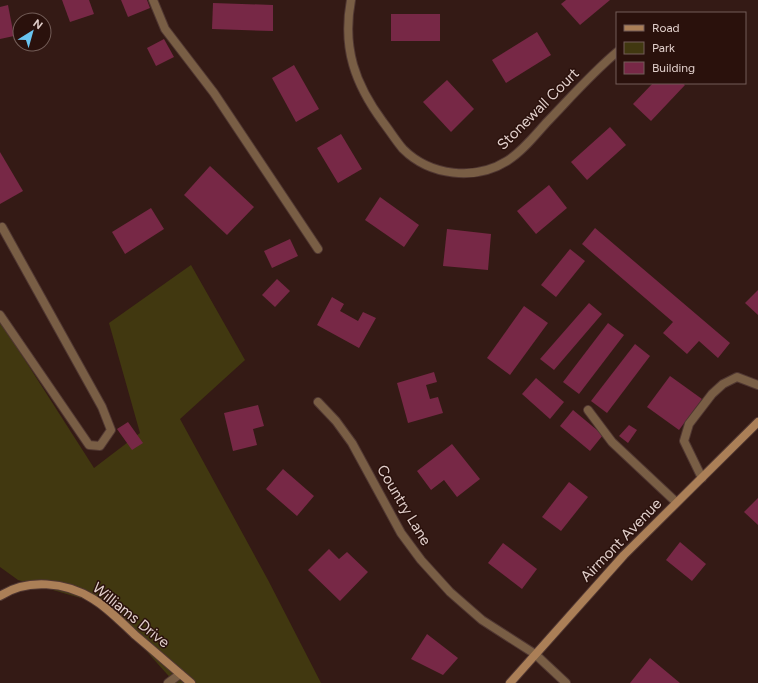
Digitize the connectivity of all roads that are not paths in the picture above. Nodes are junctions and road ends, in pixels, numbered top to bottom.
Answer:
1 (153, 0) edge
2 (351, 0) edge
3 (616, 53) edge
4 (0, 228) edge
5 (318, 249) dead end
6 (0, 315) edge
7 (758, 385) edge
8 (318, 402) dead end
9 (588, 410) dead end
10 (758, 422) edge
11 (702, 478) junction
12 (676, 502) junction
13 (0, 596) edge
14 (535, 654) junction
15 (180, 674) junction
16 (168, 683) edge
17 (191, 683) edge
18 (510, 683) edge
19 (566, 683) edge

1 - 5 street
2 - 3 street, Stonewall Court
4 - 6 street
7 - 11 street
8 - 14 street, Country Lane
9 - 12 street
10 - 11 street, Airmont Avenue
11 - 12 street, Airmont Avenue
12 - 14 street, Airmont Avenue
13 - 15 street, Williams Drive
14 - 18 street, Airmont Avenue
14 - 19 street, Country Lane
15 - 16 street
15 - 17 street, Williams Drive

